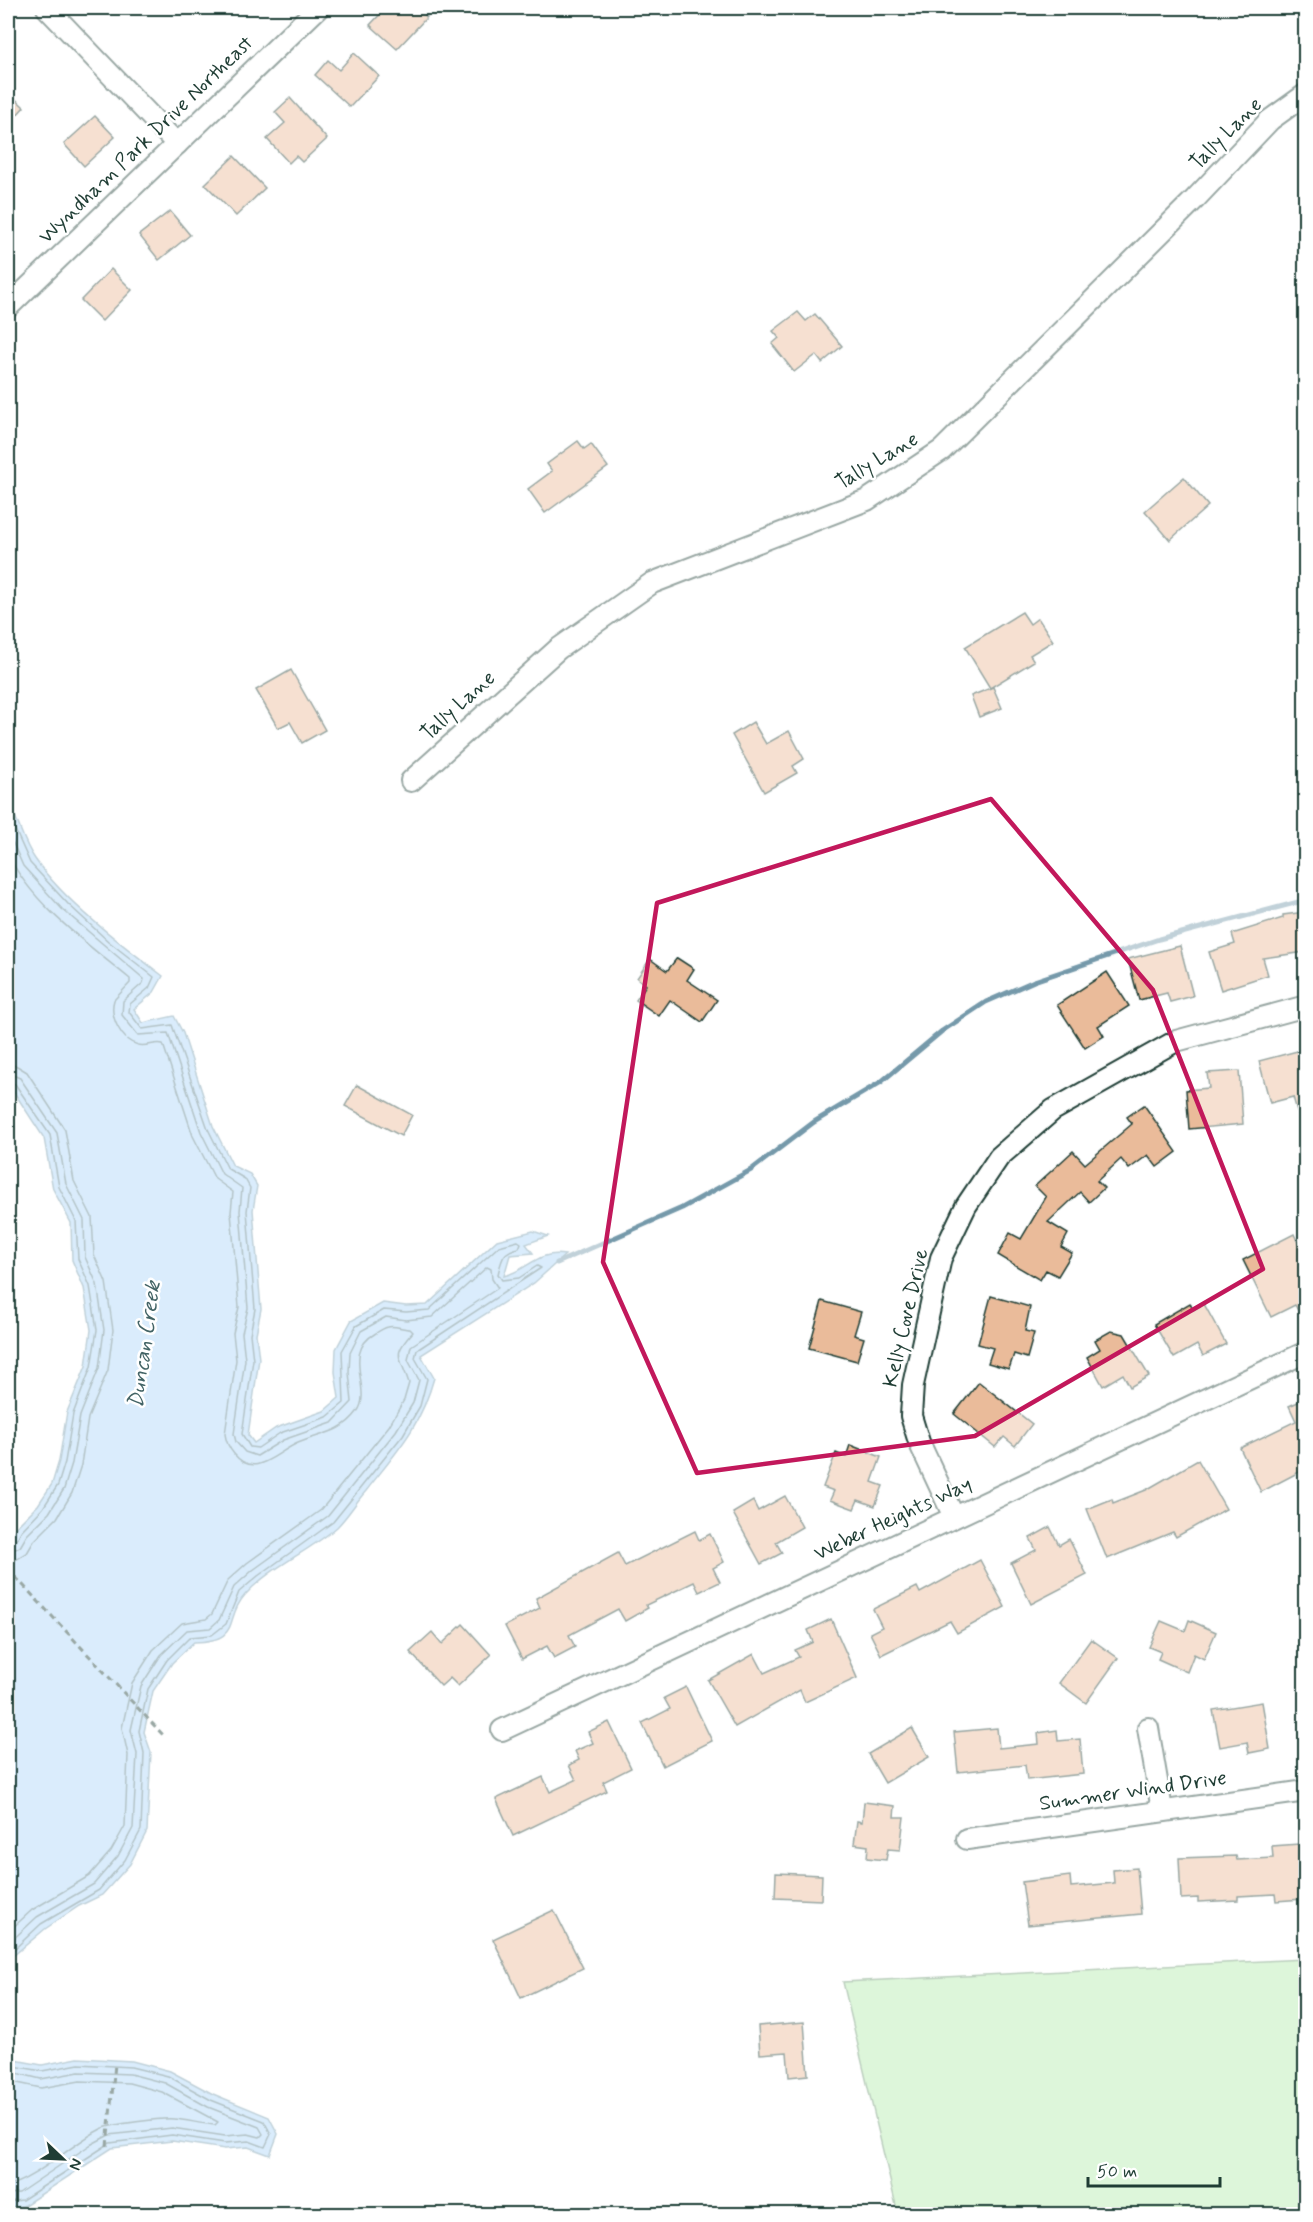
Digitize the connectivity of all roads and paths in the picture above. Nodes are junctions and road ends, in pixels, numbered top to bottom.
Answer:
1 (46, 8) edge
2 (318, 8) edge
3 (1305, 94) edge
4 (177, 144) junction
5 (8, 308) edge
6 (411, 782) dead end
7 (1305, 1006) edge
8 (1305, 1352) edge
9 (954, 1517) junction
10 (8, 1569) edge
11 (1148, 1728) dead end
12 (502, 1730) dead end
13 (164, 1736) dead end
14 (1305, 1791) edge
15 (1162, 1810) junction
16 (967, 1839) dead end
17 (115, 2064) dead end
18 (107, 2146) dead end

1 - 4 street
2 - 4 street, Wyndham Park Drive Northeast
3 - 6 street, Tally Lane
4 - 5 street, Wyndham Park Drive Northeast
7 - 9 street, Kelly Cove Drive
8 - 9 street, Weber Heights Way
9 - 12 street, Weber Heights Way
10 - 13 path
11 - 15 street
14 - 15 street, Summer Wind Drive
15 - 16 street, Summer Wind Drive
17 - 18 path

